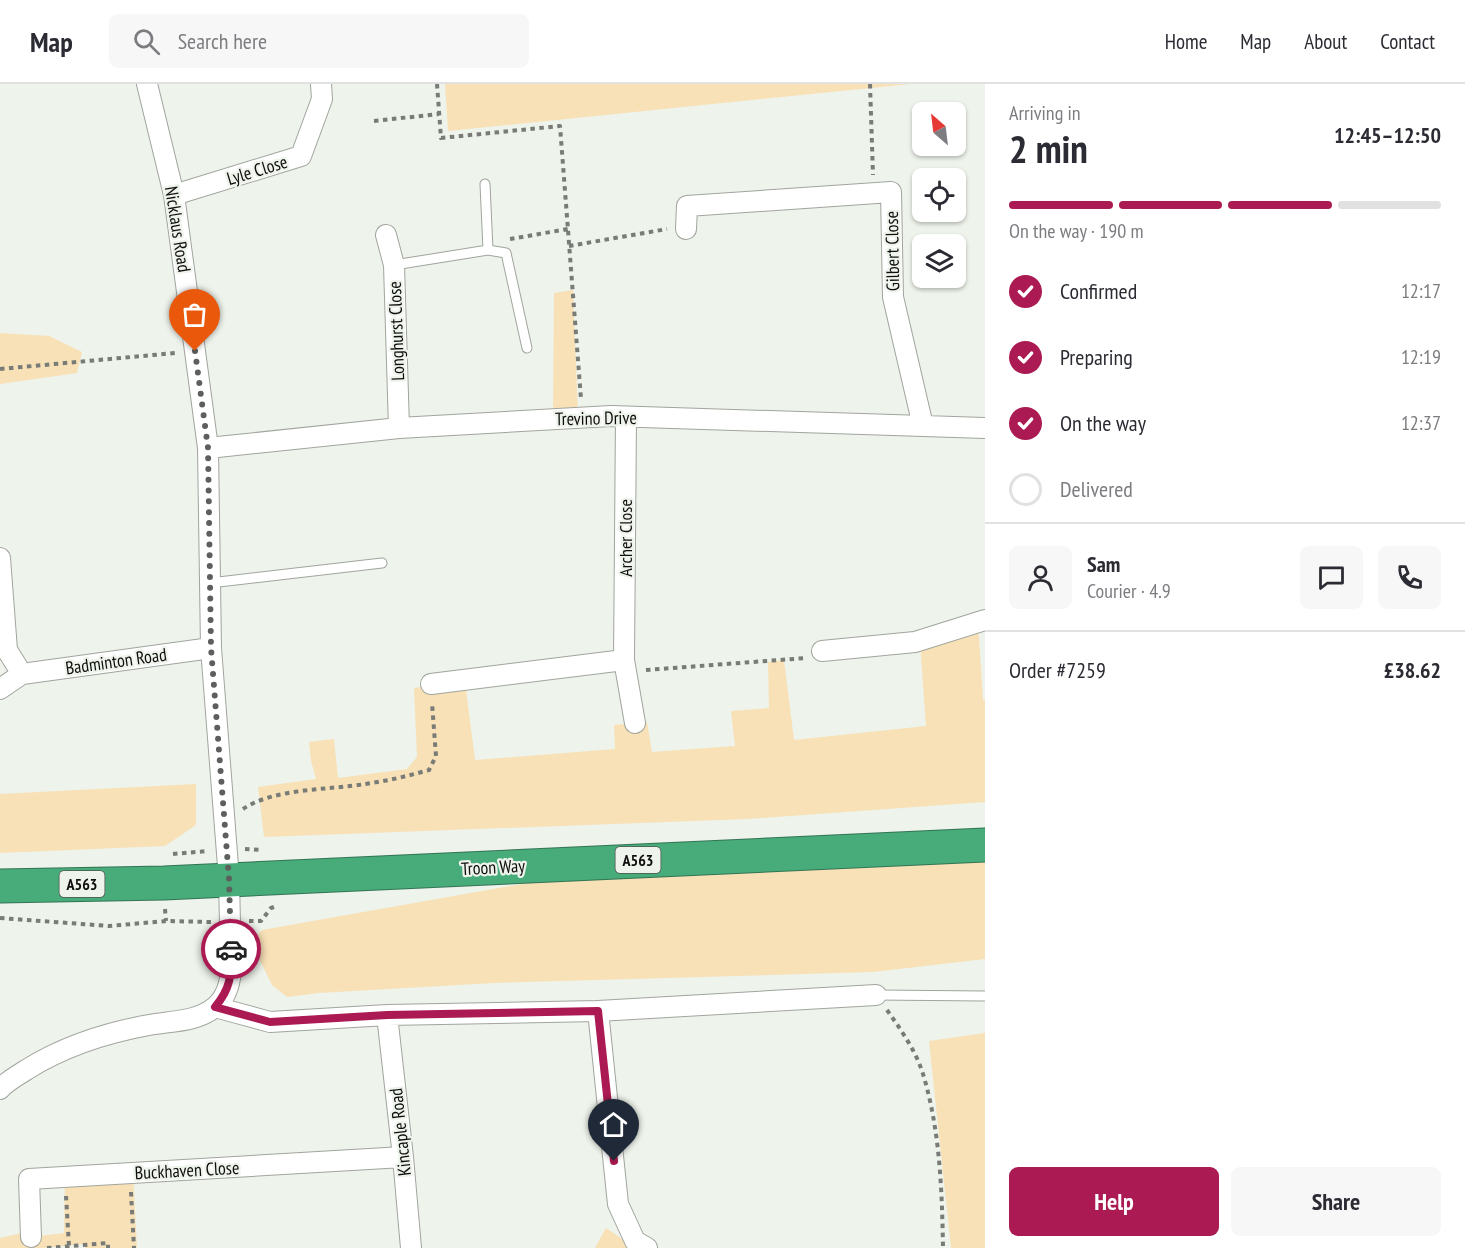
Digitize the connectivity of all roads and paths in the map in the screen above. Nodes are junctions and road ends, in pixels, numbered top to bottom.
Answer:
1 (147, 84) edge
2 (321, 84) edge
3 (437, 84) edge
4 (870, 84) edge
5 (439, 114) junction
6 (374, 121) dead end
7 (484, 184) dead end
8 (874, 193) junction
9 (174, 195) junction
10 (568, 229) junction
11 (686, 229) joint
12 (386, 235) dead end
13 (569, 246) junction
14 (488, 250) junction
15 (506, 253) junction
16 (394, 265) junction
17 (527, 348) dead end
18 (195, 351) junction
19 (0, 369) edge
20 (626, 417) junction
21 (582, 418) junction
22 (922, 426) junction
23 (399, 428) junction
24 (985, 428) edge
25 (208, 448) junction
26 (0, 558) edge
27 (382, 563) dead end
28 (210, 583) junction
29 (985, 620) edge
30 (211, 648) junction
31 (822, 651) joint
32 (626, 665) junction
33 (22, 674) junction
34 (430, 684) joint
35 (0, 689) edge
36 (635, 723) dead end
37 (224, 822) junction
38 (985, 844) edge
39 (229, 879) junction
40 (0, 886) edge
41 (0, 918) edge
42 (166, 921) dead end
43 (876, 995) junction
44 (985, 996) edge
45 (215, 1007) junction
46 (598, 1011) junction
47 (387, 1015) junction
48 (0, 1089) edge
49 (403, 1157) junction
50 (130, 1173) junction
51 (65, 1177) junction
52 (37, 1243) edge
53 (69, 1246) junction
54 (108, 1248) edge
55 (134, 1248) edge
56 (411, 1248) edge
57 (647, 1248) edge
58 (943, 1248) edge

1 - 9 street, Nicklaus Road
2 - 9 street, Lyle Close
3 - 5 path
4 - 8 path
5 - 6 path
5 - 10 path
7 - 14 lane
8 - 11 street, Gilbert Close
8 - 22 street, Gilbert Close
9 - 18 street, Nicklaus Road
10 - 13 path
10 - 15 path
11 - 13 path
12 - 16 street, Longhurst Close
13 - 21 path
14 - 15 lane
14 - 16 lane
15 - 17 lane
16 - 23 street, Longhurst Close
18 - 19 path
18 - 25 street, Nicklaus Road
20 - 21 street, Trevino Drive
20 - 22 street, Trevino Drive
20 - 32 street, Archer Close
21 - 23 street, Trevino Drive
22 - 24 street, Trevino Drive
23 - 25 street, Trevino Drive
25 - 28 street, Nicklaus Road
26 - 33 street
27 - 28 lane
28 - 30 street, Nicklaus Road
29 - 31 street
30 - 33 street, Badminton Road
30 - 37 street, Nicklaus Road
31 - 32 path
32 - 34 street
32 - 36 street, Archer Close
33 - 35 street, Badminton Road
34 - 37 path
37 - 39 street, Nicklaus Road
38 - 39 highway, Troon Way / A563
39 - 40 highway, Troon Way / A563
39 - 45 street, Nicklaus Road
41 - 42 path
43 - 44 lane
43 - 46 street
43 - 58 path
45 - 47 street
45 - 48 street
46 - 47 street
46 - 57 street
47 - 49 street, Kincaple Road
49 - 50 street, Buckhaven Close
49 - 56 street, Kincaple Road
50 - 51 street, Buckhaven Close
50 - 55 path
51 - 52 street, Buckhaven Close
51 - 53 path
52 - 53 path
53 - 54 path

